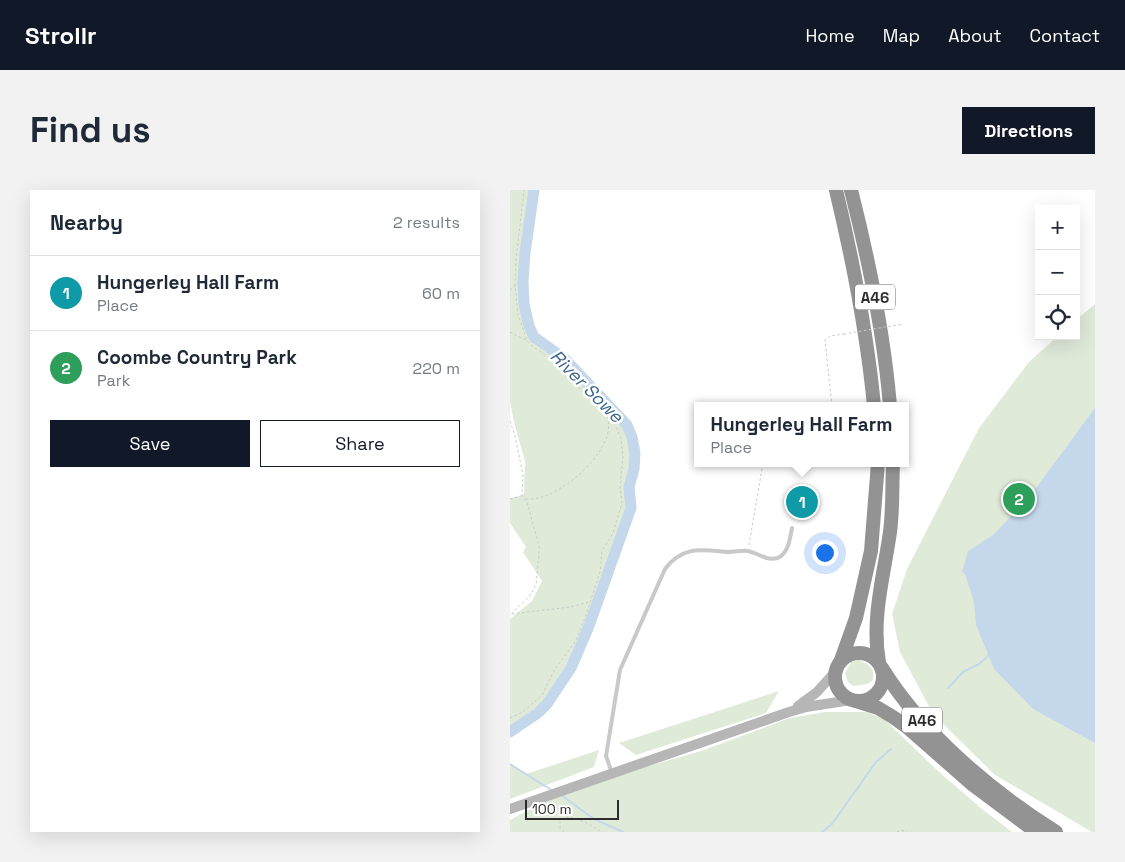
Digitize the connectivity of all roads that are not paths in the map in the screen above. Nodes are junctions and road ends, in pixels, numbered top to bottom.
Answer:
1 (836, 190) edge
2 (851, 190) edge
3 (874, 402) edge
4 (890, 402) edge
5 (878, 467) edge
6 (893, 467) edge
7 (792, 528) dead end
8 (880, 665) junction
9 (838, 666) junction
10 (853, 701) junction
11 (789, 712) junction
12 (612, 773) junction
13 (510, 809) edge
14 (1036, 832) edge
15 (1056, 832) edge

1 - 3 highway, A46
2 - 4 highway, A46
5 - 9 highway
6 - 8 highway, A46
7 - 12 lane
8 - 9 highway
8 - 10 highway
8 - 15 highway, A46
9 - 10 highway
9 - 11 main road
10 - 11 main road
10 - 14 highway, A46
11 - 12 main road
12 - 13 main road

